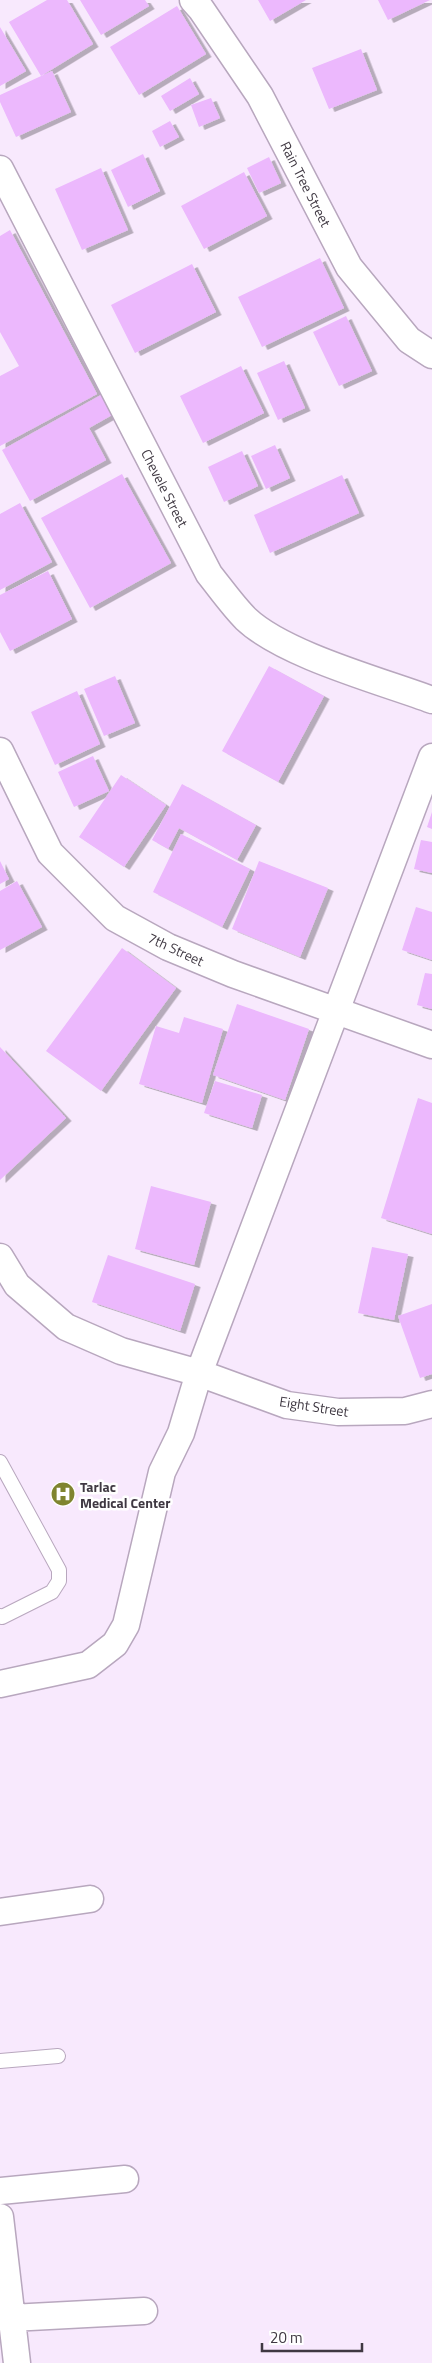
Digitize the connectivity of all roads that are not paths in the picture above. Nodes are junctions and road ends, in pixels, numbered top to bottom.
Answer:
1 (193, 0) edge
2 (0, 169) edge
3 (432, 355) edge
4 (432, 700) edge
5 (0, 751) edge
6 (432, 757) edge
7 (335, 1010) junction
8 (432, 1045) edge
9 (0, 1257) edge
10 (199, 1373) junction
11 (432, 1404) edge
12 (0, 1462) edge
13 (0, 1616) edge
14 (0, 1684) edge
15 (90, 1899) dead end
16 (0, 1912) edge
17 (58, 2056) dead end
18 (0, 2061) edge
19 (125, 2179) dead end
20 (0, 2191) edge
21 (0, 2217) edge
22 (144, 2311) dead end
23 (12, 2318) junction
24 (16, 2363) edge

1 - 3 street, Rain Tree Street
2 - 4 street, Chevele Street
5 - 7 street, 7th Street
6 - 7 street
7 - 8 street, 7th Street
7 - 10 street
9 - 10 street, Eight Street
10 - 11 street, Eight Street
10 - 14 street
12 - 13 lane
15 - 16 street
17 - 18 lane
19 - 20 street
21 - 23 street
22 - 23 street
23 - 24 street

